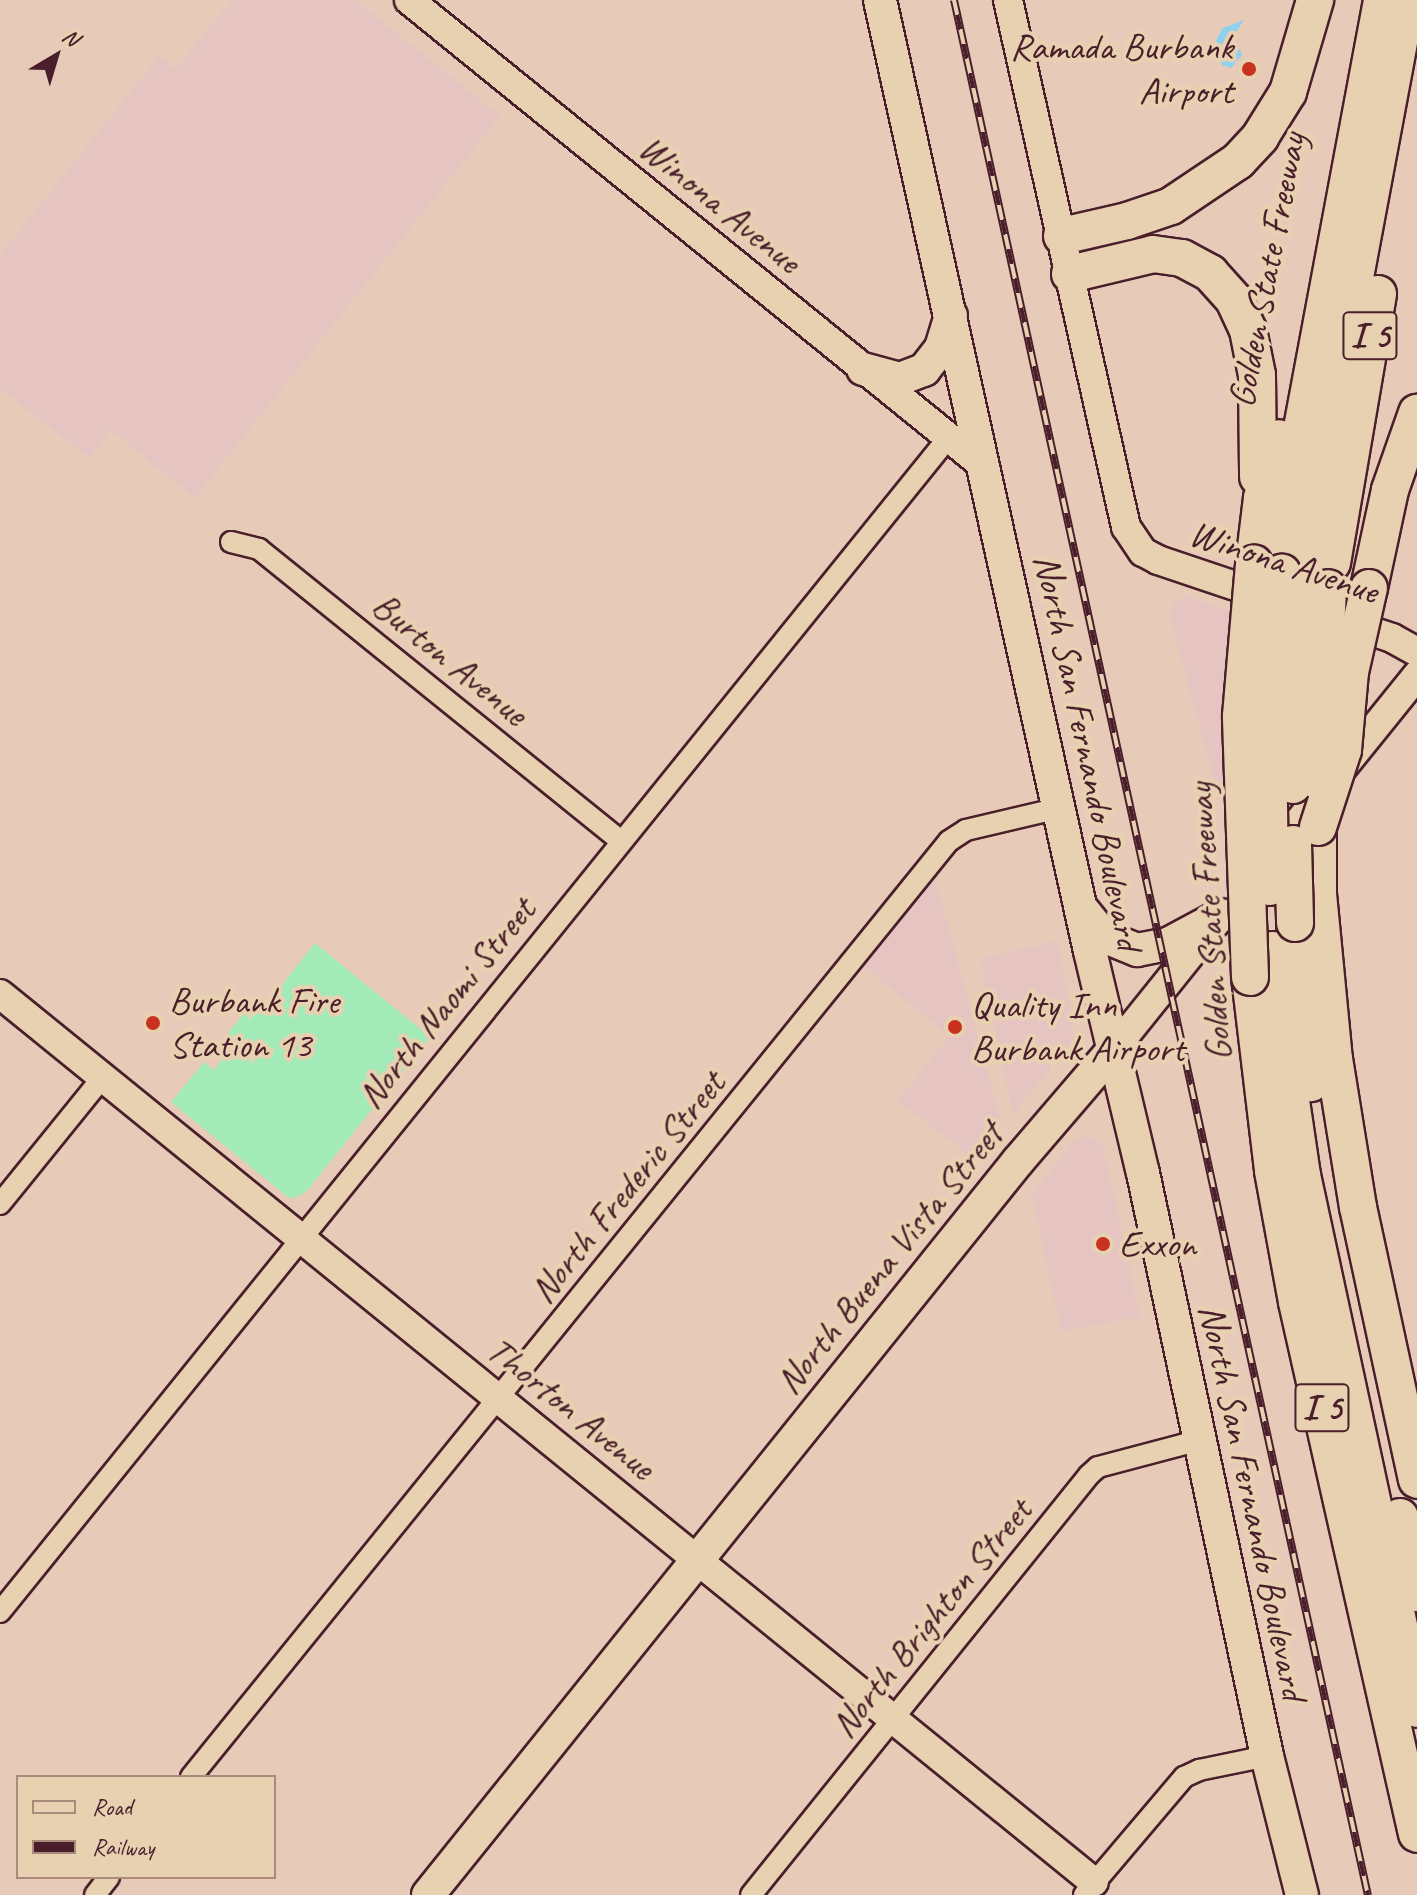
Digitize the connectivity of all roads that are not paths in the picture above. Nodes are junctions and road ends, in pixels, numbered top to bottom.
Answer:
1 (409, 0) edge
2 (880, 0) edge
3 (1008, 0) edge
4 (1315, 0) edge
5 (1360, 0) edge
6 (1382, 0) edge
7 (1407, 0) edge
8 (1417, 86) edge
9 (1062, 236) junction
10 (1070, 274) junction
11 (951, 316) junction
12 (863, 369) junction
13 (1417, 413) edge
14 (948, 438) junction
15 (984, 466) junction
16 (1262, 498) junction
17 (231, 542) dead end
18 (1292, 576) junction
19 (1417, 652) edge
20 (1417, 675) edge
21 (1059, 808) junction
22 (1318, 827) junction
23 (620, 840) junction
24 (1081, 907) junction
25 (1222, 915) junction
26 (1284, 936) junction
27 (0, 994) edge
28 (1114, 1049) junction
29 (103, 1077) junction
30 (0, 1204) edge
31 (301, 1238) junction
32 (500, 1399) junction
33 (1200, 1440) junction
34 (1417, 1480) edge
35 (697, 1558) junction
36 (1417, 1593) edge
37 (0, 1612) edge
38 (1417, 1709) edge
39 (894, 1720) junction
40 (1267, 1756) junction
41 (193, 1775) edge
42 (1417, 1834) edge
43 (107, 1879) edge
44 (1089, 1888) edge
45 (95, 1895) edge
46 (428, 1895) edge
47 (751, 1895) edge
48 (1302, 1895) edge

1 - 12 street, Winona Avenue
2 - 11 main road, North San Fernando Boulevard
3 - 9 street
4 - 9 highway
5 - 16 highway, Golden State Freeway / I 5
6 - 18 highway
7 - 18 highway
8 - 18 highway, Golden State Freeway / I 5
9 - 10 street
10 - 16 highway
10 - 19 street, Winona Avenue
11 - 12 main road
11 - 15 main road, North San Fernando Boulevard
12 - 14 street, Winona Avenue
13 - 22 highway, bridge
14 - 15 street, Winona Avenue
14 - 23 street, North Naomi Street
15 - 21 main road, North San Fernando Boulevard
16 - 18 highway, Golden State Freeway / I 5
17 - 23 street, Burton Avenue
18 - 22 highway, Golden State Freeway / I 5, bridge
18 - 26 highway, bridge
18 - 42 highway, Golden State Freeway / I 5, bridge
20 - 25 street, North Buena Vista Street
21 - 24 main road, North San Fernando Boulevard
21 - 32 street, North Frederic Street
22 - 34 highway, Golden State Freeway / I 5
23 - 31 street, North Naomi Street
24 - 25 main road
24 - 28 main road, North San Fernando Boulevard
25 - 28 street, North Buena Vista Street
26 - 36 highway
26 - 38 highway
27 - 29 street, Thorton Avenue
28 - 33 main road, North San Fernando Boulevard
28 - 35 main road, North Buena Vista Street
29 - 30 street
29 - 31 street, Thorton Avenue
31 - 32 street, Thorton Avenue
31 - 37 street, North Naomi Street
32 - 35 street, Thorton Avenue
32 - 41 street, North Frederic Street
33 - 39 street, North Brighton Street
33 - 40 main road, North San Fernando Boulevard
35 - 39 street, Thorton Avenue
35 - 46 main road, North Buena Vista Street
39 - 44 street, Thorton Avenue
39 - 47 street, North Brighton Street
40 - 44 street
40 - 48 main road, North San Fernando Boulevard
43 - 45 street

